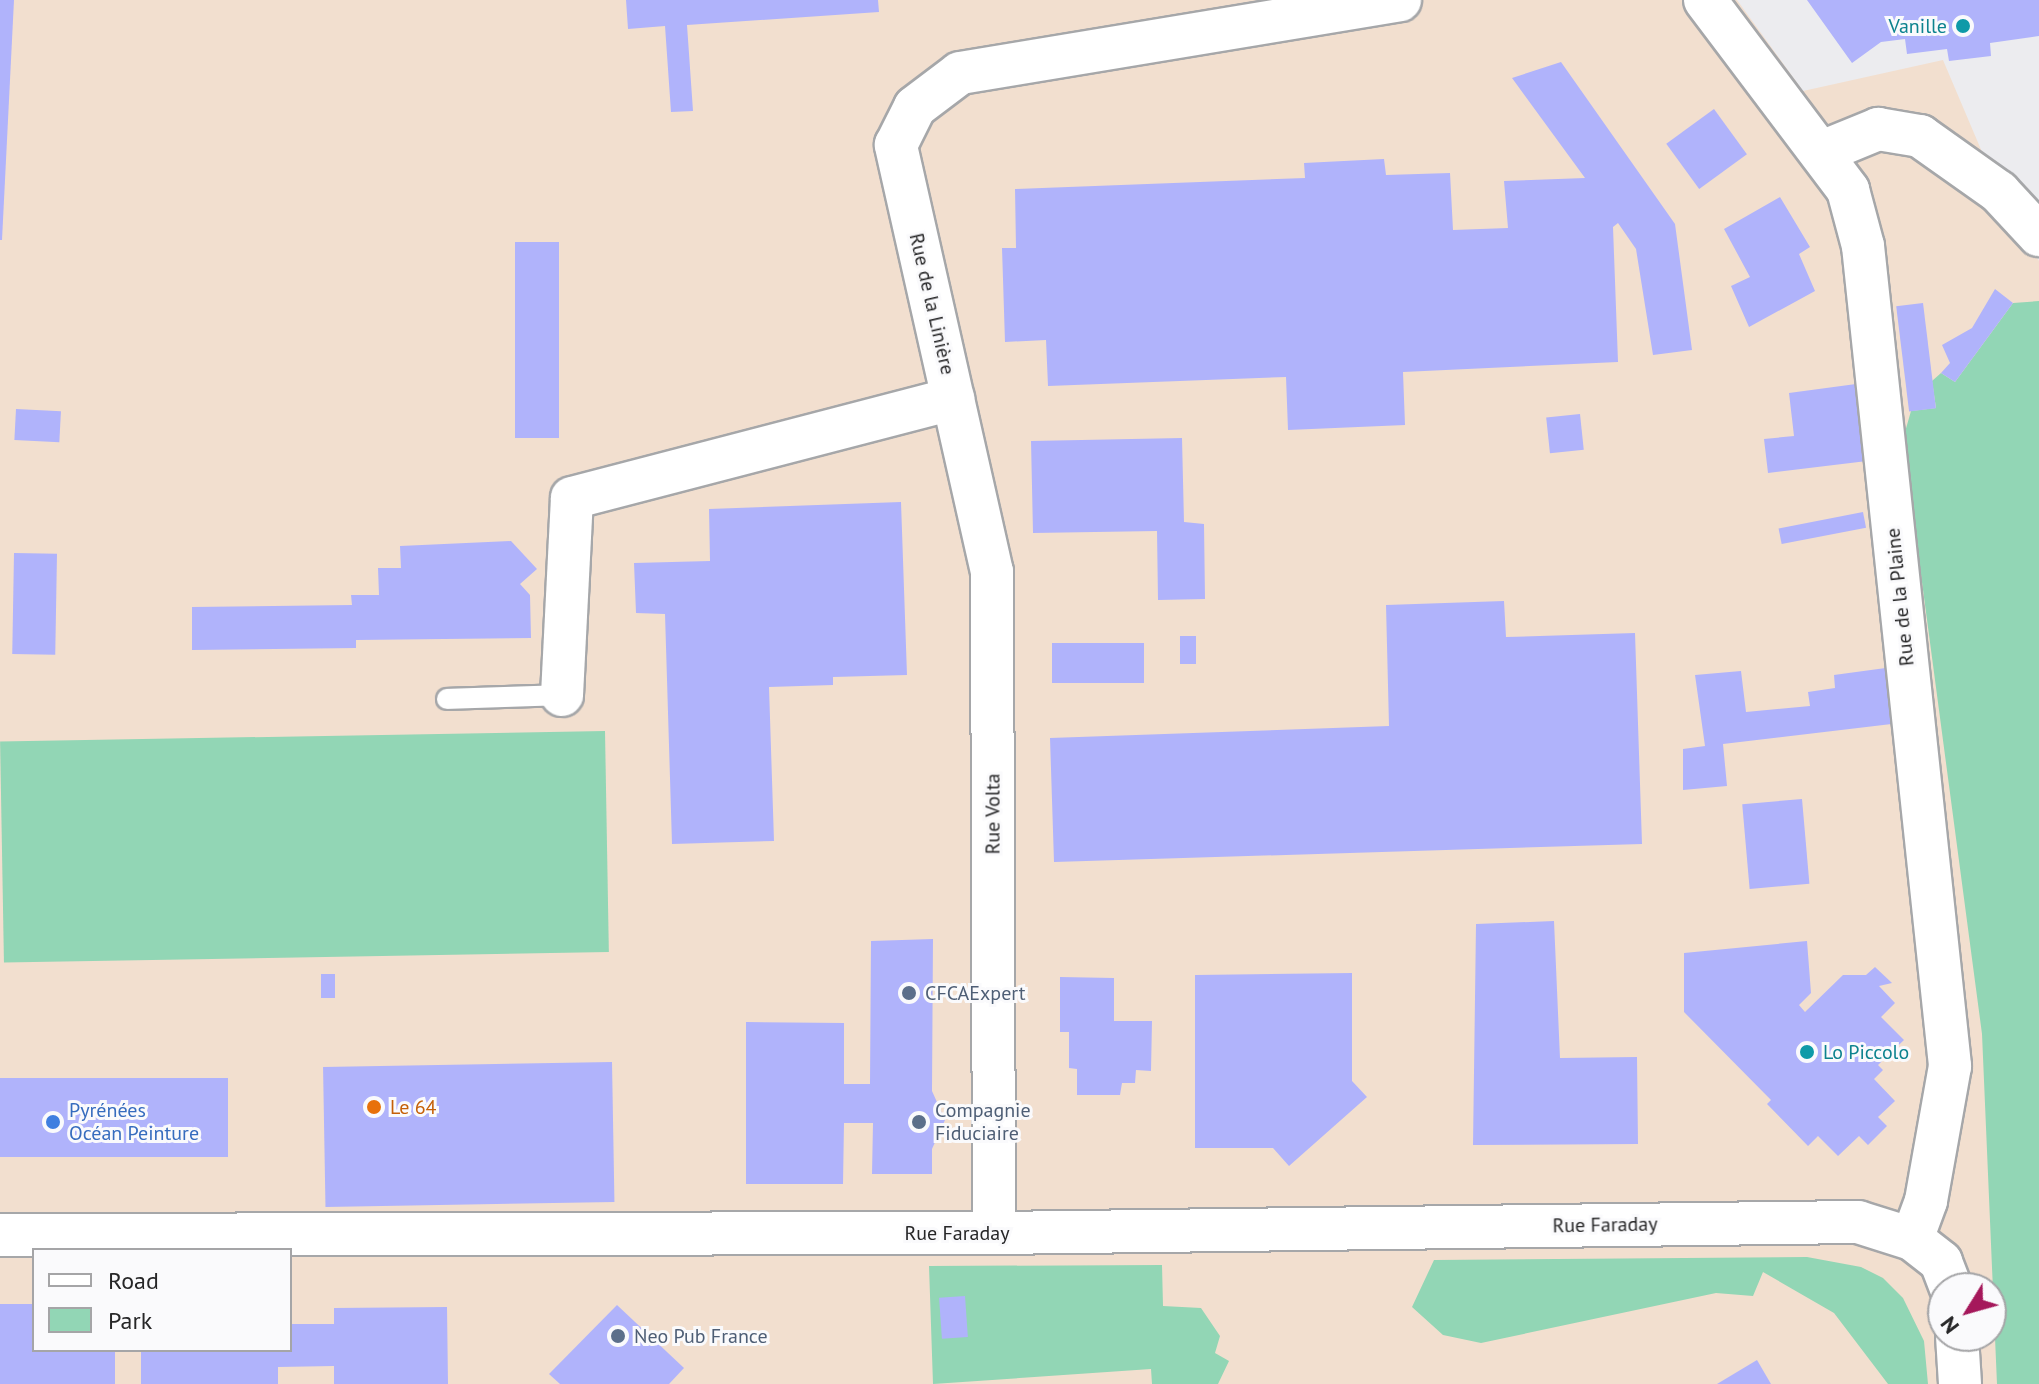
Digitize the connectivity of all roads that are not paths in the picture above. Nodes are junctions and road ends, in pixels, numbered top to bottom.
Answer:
1 (1400, 0) edge
2 (1705, 0) edge
3 (1822, 152) junction
4 (2019, 190) edge
5 (2039, 235) edge
6 (953, 399) junction
7 (562, 695) joint
8 (447, 699) dead end
9 (994, 1233) junction
10 (0, 1235) edge
11 (1912, 1239) junction
12 (1945, 1272) edge
13 (1958, 1352) edge
14 (1960, 1384) edge

1 - 6 street, Rue de la Linière
2 - 3 street, Rue de la Plaine
3 - 4 street
3 - 11 street, Rue de la Plaine
4 - 5 street
6 - 7 street, Rue de la Linière
6 - 9 street, Rue Volta
7 - 8 lane, Rue de la Linière
9 - 10 street, Rue Faraday
9 - 11 street, Rue Faraday
11 - 12 street
13 - 14 street

